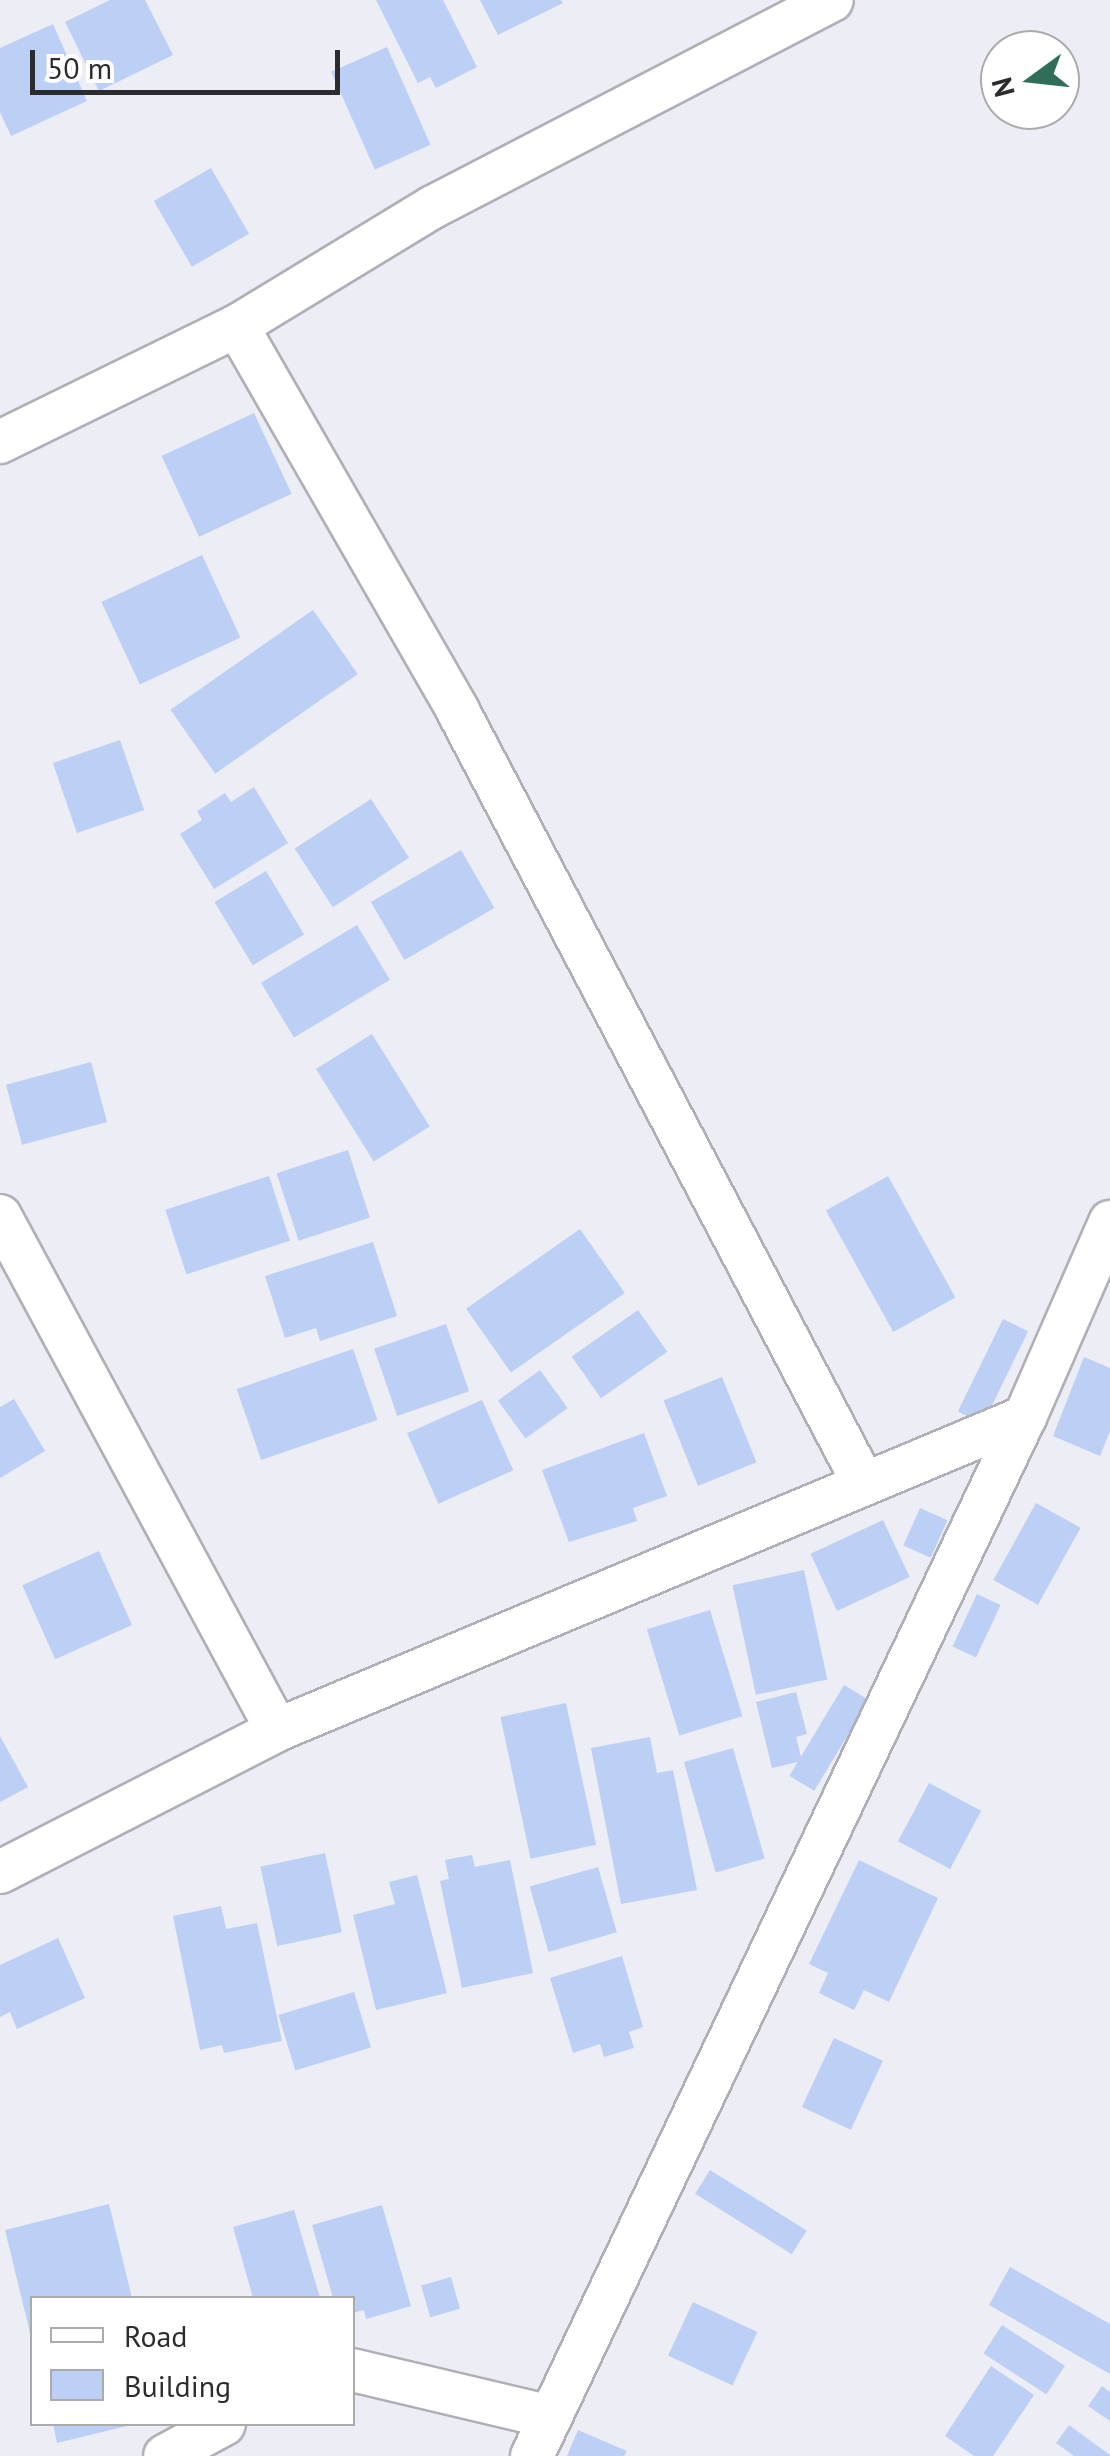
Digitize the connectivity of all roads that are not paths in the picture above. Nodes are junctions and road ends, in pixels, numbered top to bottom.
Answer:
1 (832, 0) edge
2 (237, 326) junction
3 (0, 442) edge
4 (0, 1216) edge
5 (1110, 1222) edge
6 (1025, 1417) junction
7 (864, 1484) junction
8 (278, 1730) junction
9 (0, 1872) edge
10 (355, 2371) edge
11 (551, 2418) junction
12 (220, 2426) edge
13 (165, 2456) edge
14 (532, 2456) edge

1 - 2 street
2 - 3 street
2 - 7 street
4 - 8 street
5 - 6 street
6 - 7 street
6 - 11 street
7 - 8 street
8 - 9 street
10 - 11 street
11 - 14 street
12 - 13 street

